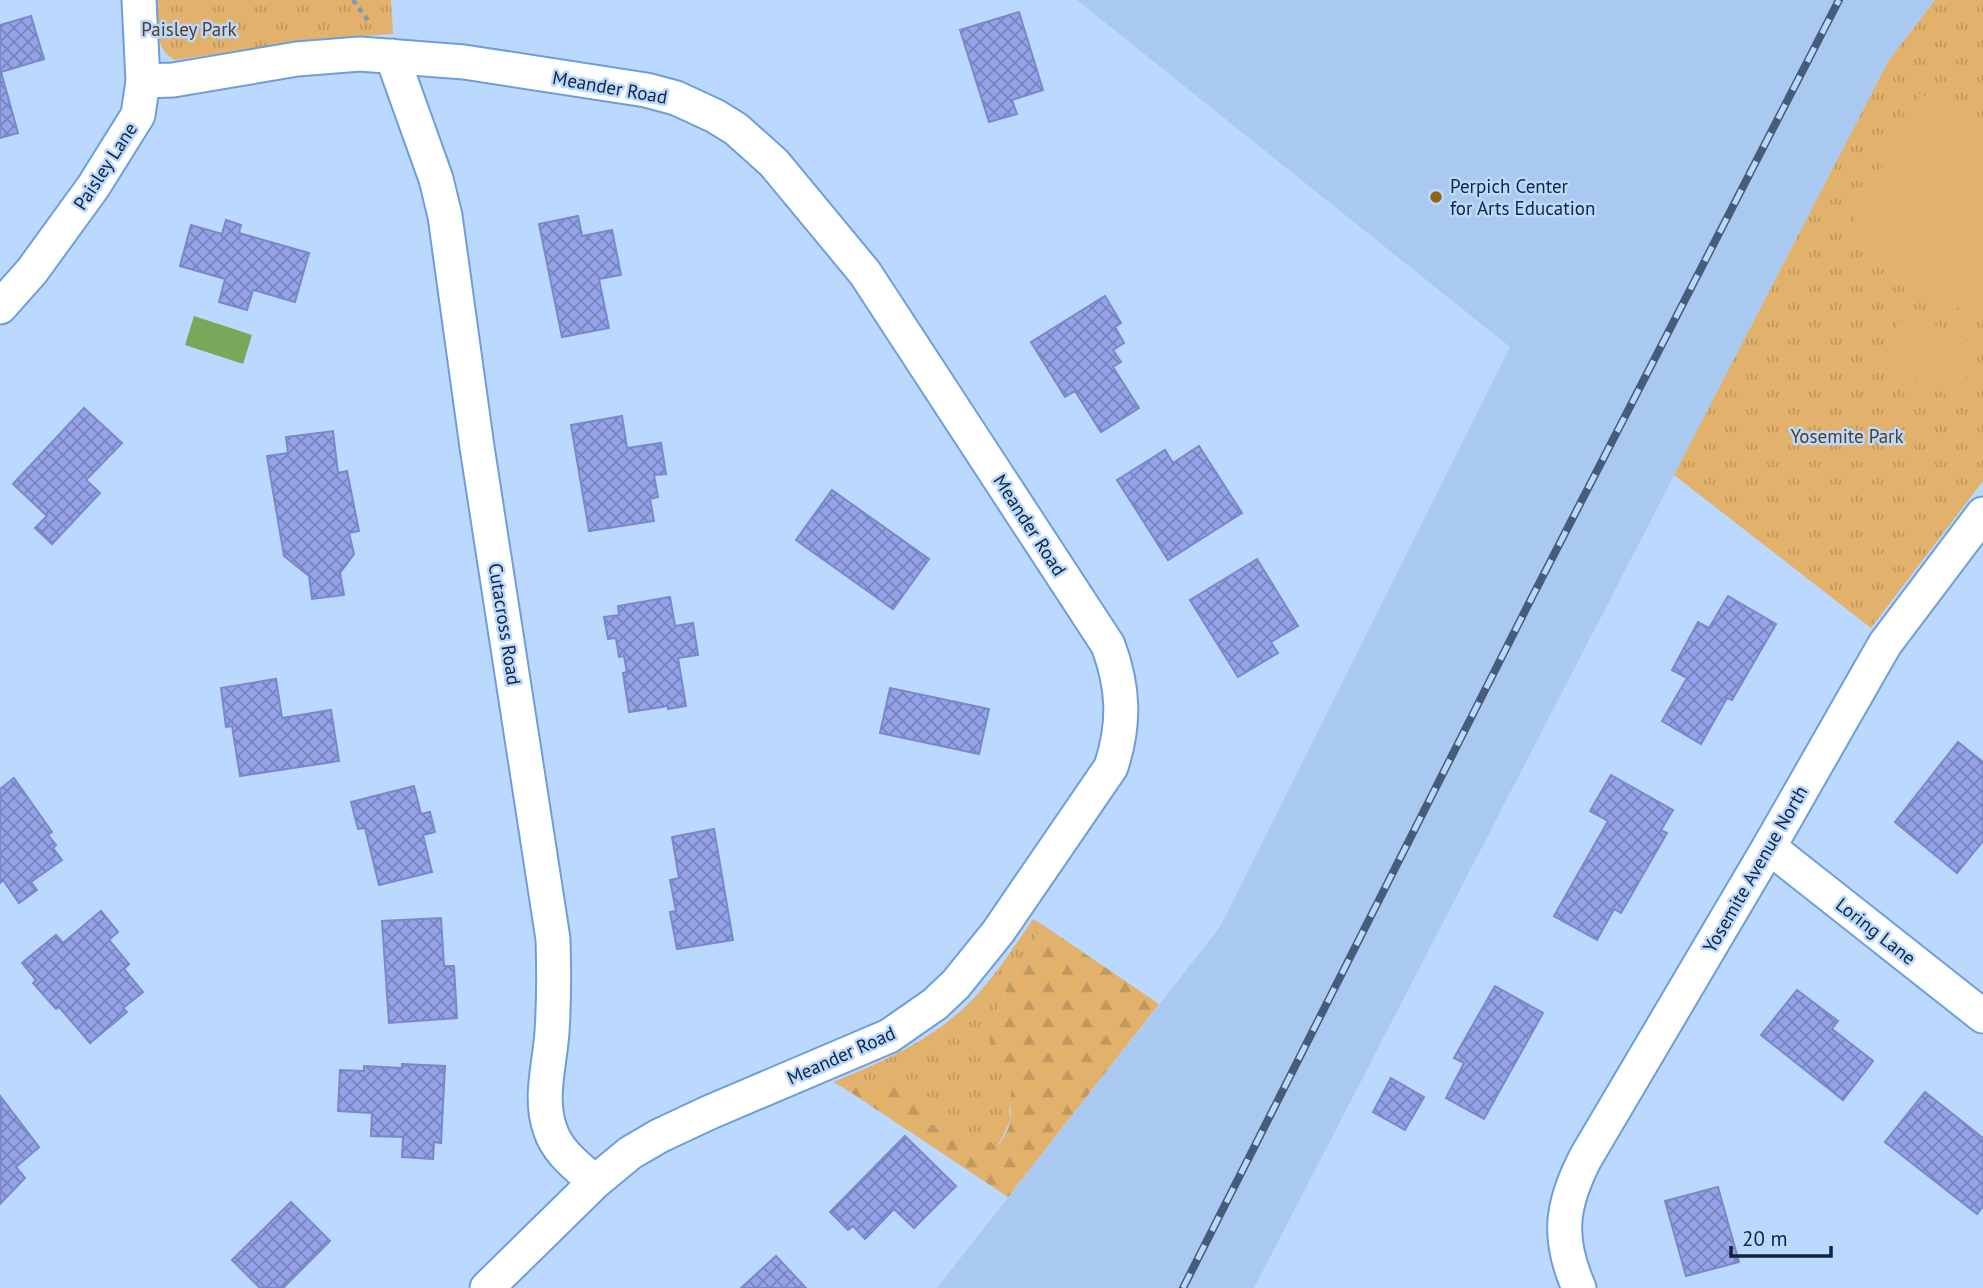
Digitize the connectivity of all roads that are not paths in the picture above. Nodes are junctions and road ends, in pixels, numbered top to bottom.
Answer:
1 (139, 0) edge
2 (392, 56) junction
3 (143, 81) junction
4 (0, 307) edge
5 (1983, 514) edge
6 (1769, 847) junction
7 (1983, 1016) edge
8 (595, 1182) junction
9 (487, 1288) edge
10 (1579, 1288) edge

1 - 3 street, Paisley Lane
2 - 3 street, Meander Road
2 - 8 street, Cutacross Road
2 - 8 street, Meander Road
3 - 4 street, Paisley Lane
5 - 6 street, Yosemite Avenue North
6 - 7 street, Loring Lane
6 - 10 street, Yosemite Avenue North
8 - 9 street, Meander Road

